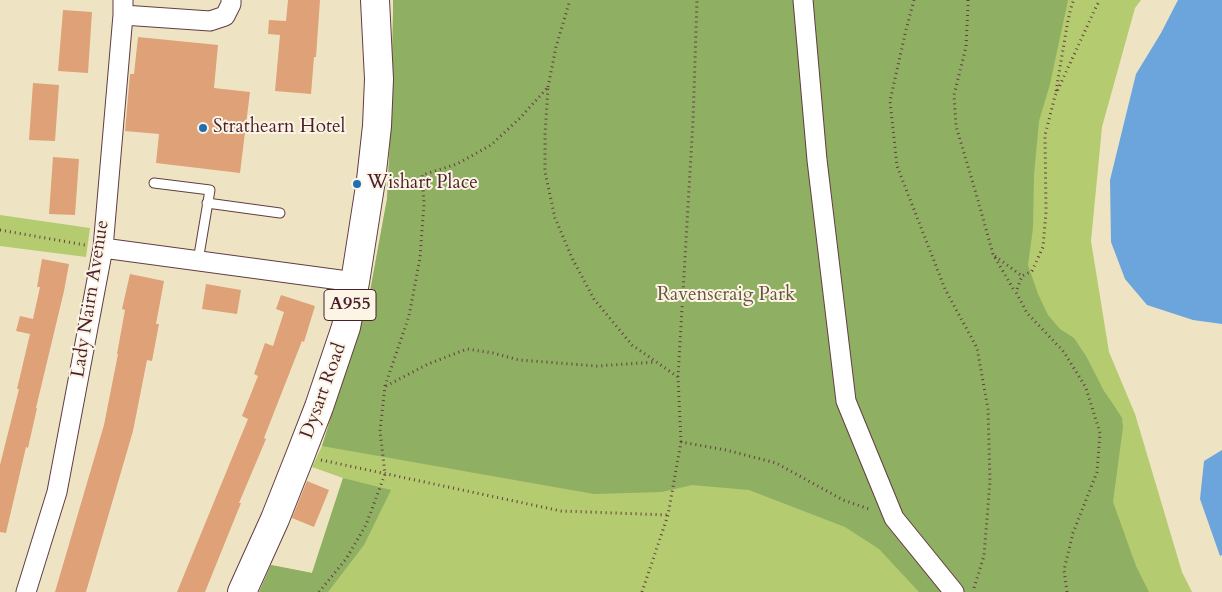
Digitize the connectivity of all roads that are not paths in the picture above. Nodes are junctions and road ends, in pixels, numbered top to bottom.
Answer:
1 (231, 0) edge
2 (376, 0) edge
3 (803, 0) edge
4 (123, 8) edge
5 (154, 183) dead end
6 (207, 203) junction
7 (280, 213) dead end
8 (103, 248) junction
9 (198, 261) junction
10 (355, 282) junction
11 (26, 592) edge
12 (242, 592) edge
13 (954, 592) edge

1 - 4 street
2 - 10 main road, Dysart Road / A955
3 - 13 street
4 - 8 street, Lady Nairn Avenue
5 - 6 lane
6 - 7 lane
6 - 9 lane
8 - 9 street
8 - 11 street, Lady Nairn Avenue
9 - 10 street
10 - 12 main road, Dysart Road / A955

